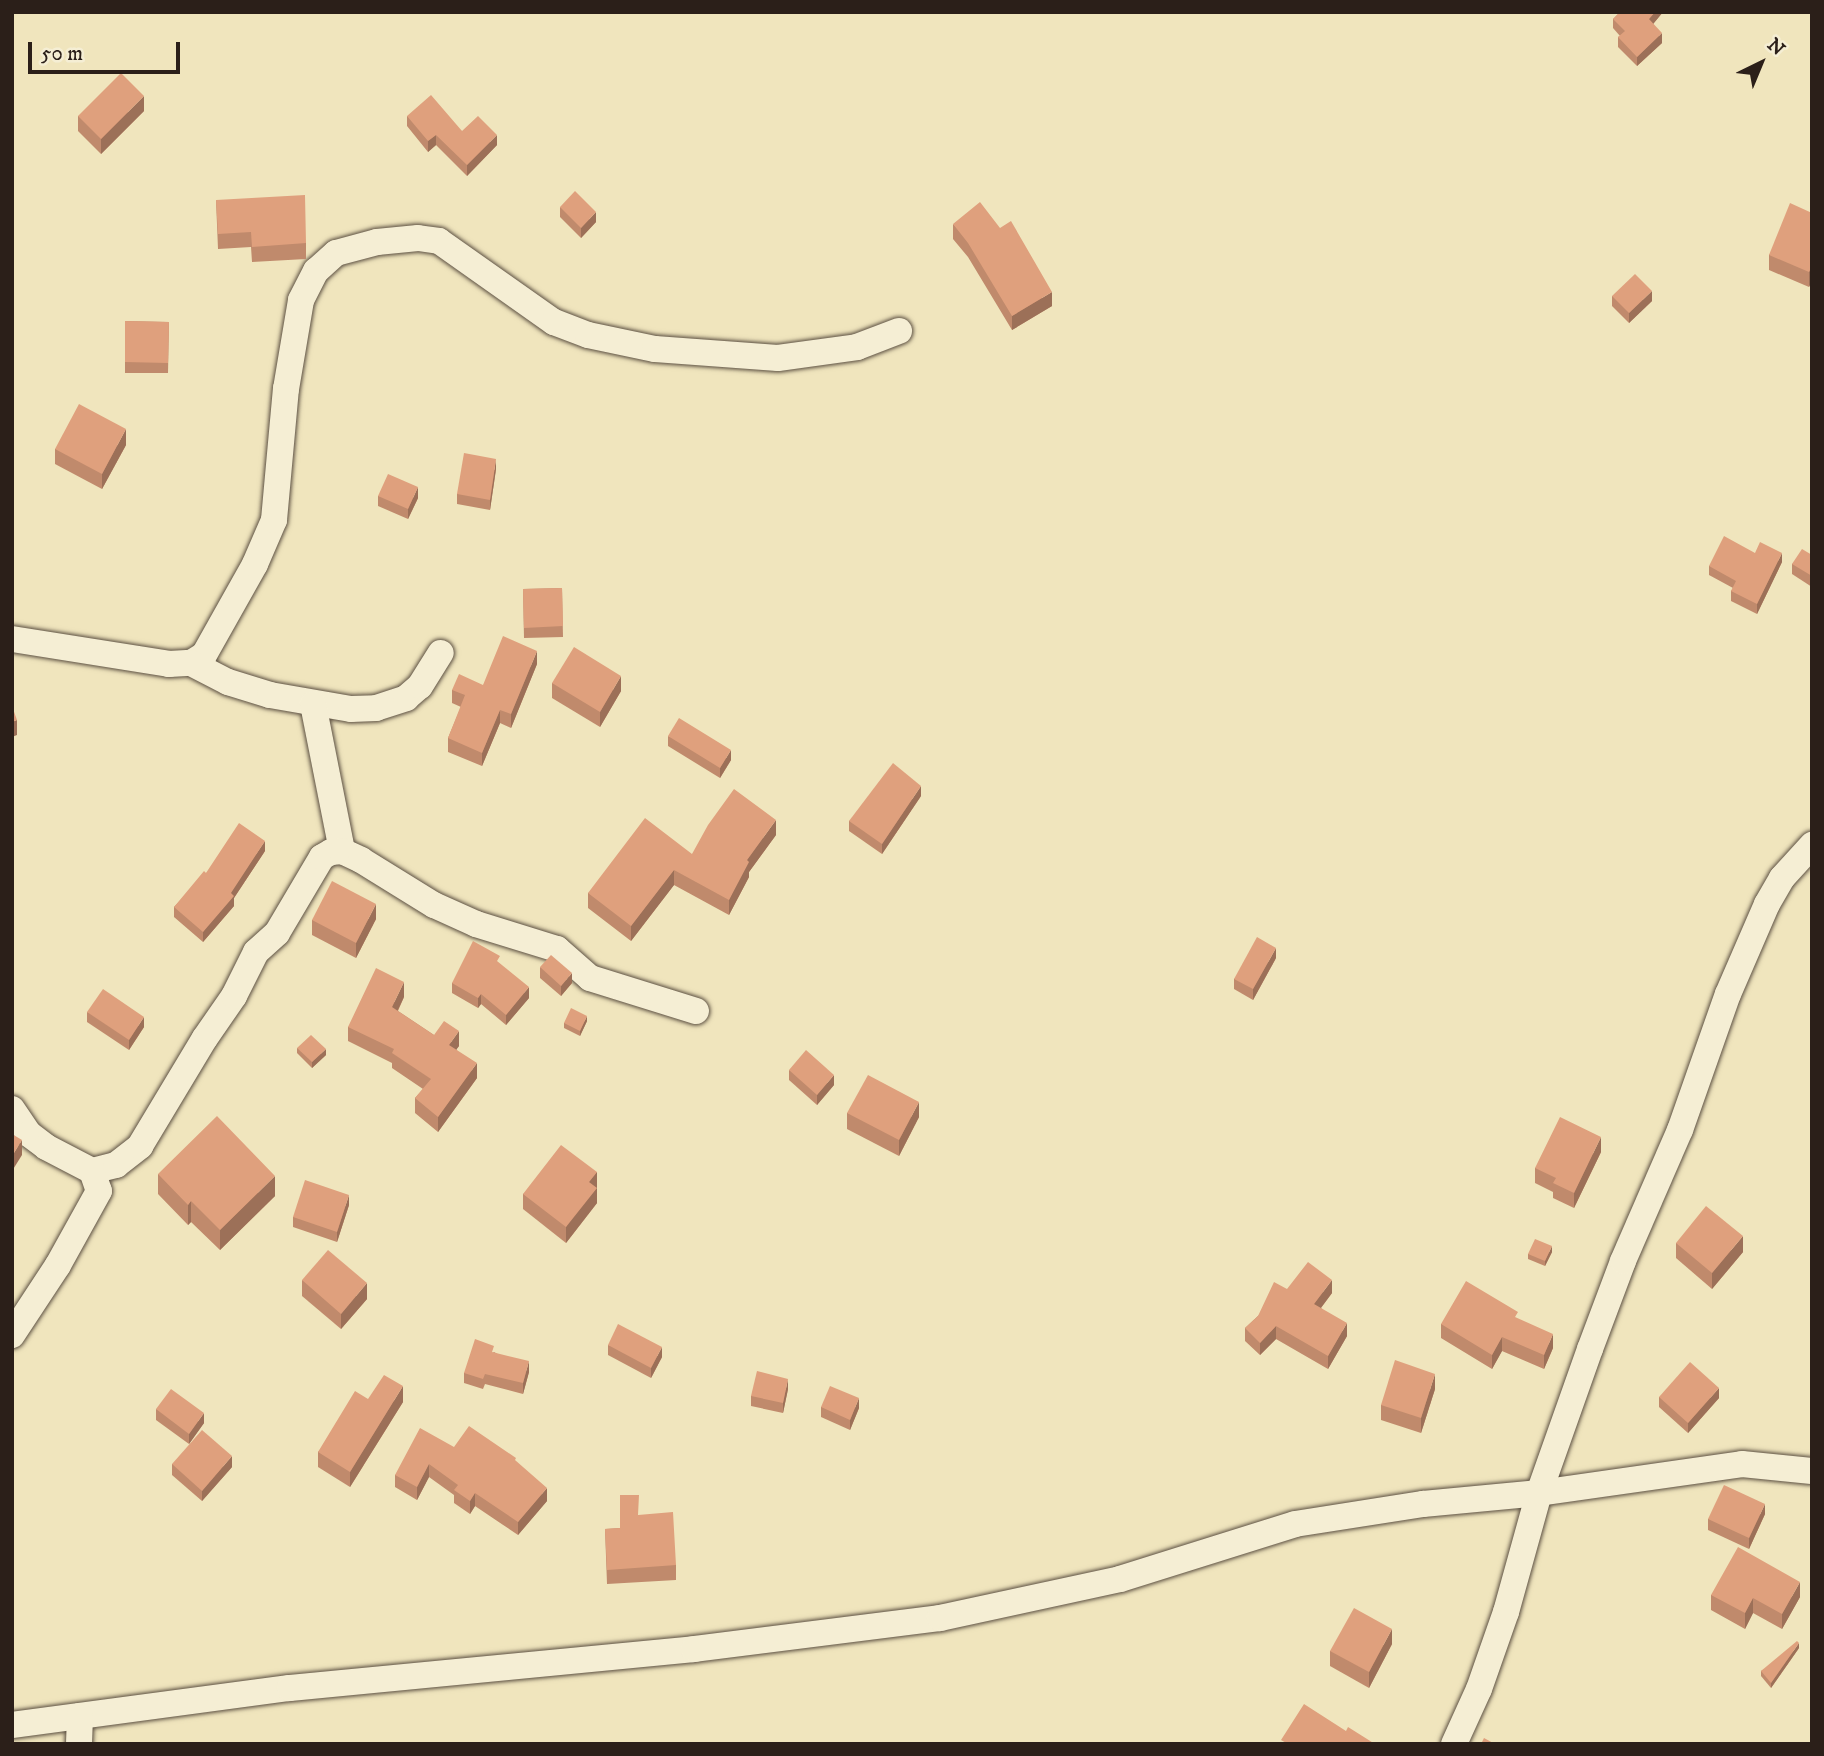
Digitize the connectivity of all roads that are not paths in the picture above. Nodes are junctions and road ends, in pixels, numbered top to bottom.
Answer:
1 (899, 331) dead end
2 (12, 639) edge
3 (441, 653) dead end
4 (191, 663) junction
5 (313, 704) junction
6 (1812, 845) edge
7 (342, 851) junction
8 (696, 1011) dead end
9 (12, 1109) edge
10 (92, 1171) junction
11 (12, 1335) edge
12 (1812, 1471) edge
13 (1539, 1493) junction
14 (80, 1716) junction
15 (12, 1725) edge
16 (79, 1744) edge
17 (1454, 1744) edge

1 - 4 street
2 - 4 street
3 - 5 street
4 - 5 street
5 - 7 street
6 - 13 street
7 - 8 street
7 - 10 street
9 - 10 street
10 - 11 street
12 - 13 street
13 - 14 street
13 - 17 street
14 - 15 street
14 - 16 street

